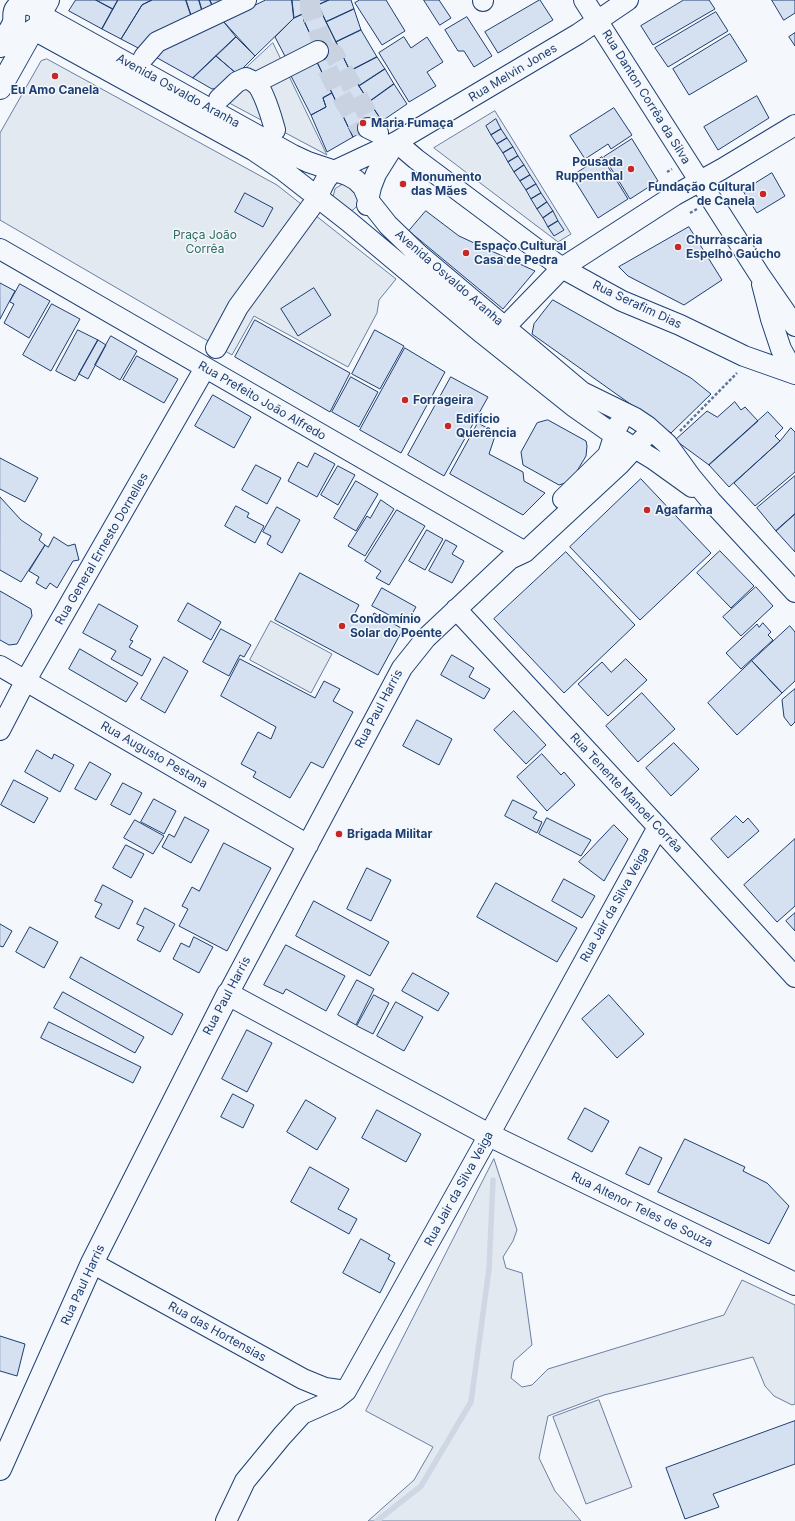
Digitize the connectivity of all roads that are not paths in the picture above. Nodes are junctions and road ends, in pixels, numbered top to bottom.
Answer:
1 (246, 0) edge
2 (584, 0) edge
3 (628, 0) edge
4 (27, 12) edge
5 (598, 21) junction
6 (0, 46) edge
7 (318, 51) dead end
8 (144, 57) dead end
9 (255, 83) junction
10 (0, 88) edge
11 (219, 99) dead end
12 (795, 125) edge
13 (275, 130) dead end
14 (396, 142) junction
15 (334, 171) junction
16 (700, 182) junction
17 (369, 201) junction
18 (314, 202) junction
19 (348, 221) junction
20 (0, 249) edge
21 (562, 268) junction
22 (759, 274) junction
23 (795, 326) edge
24 (505, 328) junction
25 (216, 348) dead end
26 (205, 368) junction
27 (795, 374) edge
28 (627, 414) junction
29 (647, 426) junction
30 (614, 435) junction
31 (636, 447) junction
32 (590, 482) junction
33 (711, 501) junction
34 (516, 552) junction
35 (795, 592) edge
36 (456, 610) junction
37 (0, 666) edge
38 (26, 680) junction
39 (0, 730) edge
40 (658, 826) junction
41 (308, 846) junction
42 (795, 977) edge
43 (228, 994) junction
44 (489, 1135) junction
45 (92, 1263) junction
46 (795, 1284) edge
47 (346, 1391) junction
48 (0, 1469) edge
49 (226, 1521) edge

1 - 8 street
2 - 5 street, Rua Danton Corrêa da Silva
3 - 5 street, Rua Melvin Jones
4 - 6 main road
4 - 10 main road
4 - 15 street, Avenida Osvaldo Aranha
4 - 18 street, Avenida Osvaldo Aranha
5 - 14 street, Rua Melvin Jones
5 - 16 street, Rua Danton Corrêa da Silva
7 - 9 street
9 - 11 street
9 - 13 street
12 - 16 street
14 - 15 street, Rua Melvin Jones
14 - 17 street, Rua Melvin Jones
14 - 21 street, Rua Serafim Dias
15 - 17 street, Avenida Osvaldo Aranha
15 - 18 street
16 - 21 street
16 - 22 street, Rua Danton Corrêa da Silva
17 - 19 street
17 - 24 street, Avenida Osvaldo Aranha
18 - 19 street, Avenida Osvaldo Aranha
18 - 25 street
19 - 30 street, Avenida Osvaldo Aranha
20 - 26 street, Rua Prefeito João Alfredo
21 - 24 street
21 - 27 street, Rua Serafim Dias
22 - 23 street, Rua Danton Corrêa da Silva
22 - 27 street, Rua Danton Corrêa da Silva
24 - 28 street, Avenida Osvaldo Aranha
26 - 34 street, Rua Prefeito João Alfredo
26 - 38 street, Rua General Ernesto Dornelles
28 - 29 street, Avenida Osvaldo Aranha
28 - 30 street, Rua Paul Harris
29 - 31 street, Rua Paul Harris
29 - 33 street, Avenida Osvaldo Aranha
30 - 31 street, Avenida Osvaldo Aranha
30 - 32 street, Rua Paul Harris
31 - 32 street, Rua Paul Harris
31 - 33 street, Avenida Osvaldo Aranha
32 - 34 street, Rua Paul Harris
33 - 35 street, Avenida Osvaldo Aranha
34 - 36 street, Rua Paul Harris
36 - 40 street, Rua Tenente Manoel Corrêa
36 - 41 street, Rua Paul Harris
37 - 38 street, Rua Augusto Pestana
38 - 39 street, Rua General Ernesto Dornelles
38 - 41 street, Rua Augusto Pestana
40 - 42 street, Rua Tenente Manoel Corrêa
40 - 44 street, Rua Jair da Silva Veiga
41 - 43 street, Rua Paul Harris
43 - 44 main road, Rua Altenor Teles de Souza
43 - 45 main road, Rua Paul Harris
44 - 46 main road, Rua Altenor Teles de Souza
44 - 47 street, Rua Jair da Silva Veiga
45 - 47 street, Rua das Hortensias
45 - 48 main road, Rua Paul Harris
47 - 49 street, Rua Jair da Silva Veiga

